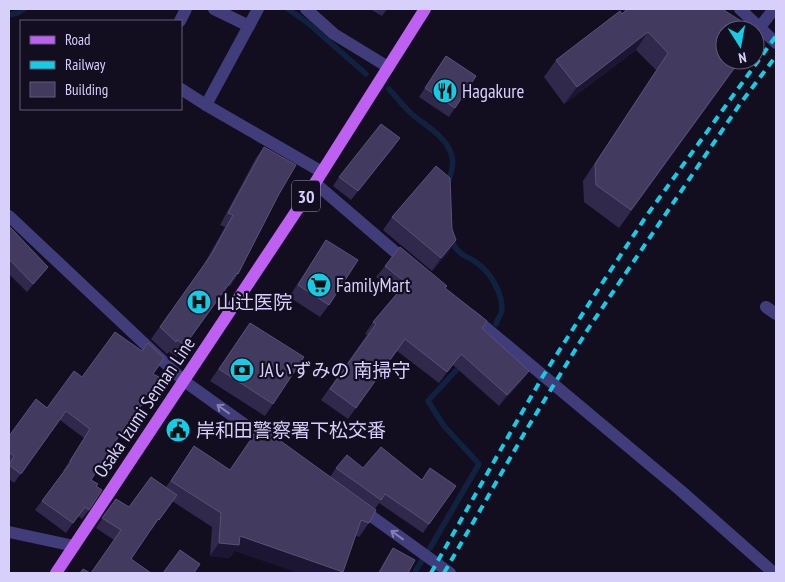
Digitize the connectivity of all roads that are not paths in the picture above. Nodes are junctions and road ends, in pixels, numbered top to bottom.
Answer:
1 (214, 9) edge
2 (258, 9) edge
3 (306, 9) edge
4 (425, 9) edge
5 (740, 9) edge
6 (774, 9) edge
7 (752, 20) edge
8 (765, 21) edge
9 (249, 26) junction
10 (765, 32) edge
11 (776, 44) edge
12 (388, 67) junction
13 (182, 90) edge
14 (206, 106) junction
15 (318, 178) junction
16 (9, 216) edge
17 (421, 273) edge
18 (459, 305) edge
19 (184, 381) junction
20 (278, 449) edge
21 (350, 501) edge
22 (9, 532) edge
23 (74, 546) junction
24 (56, 573) edge
25 (450, 573) edge
26 (774, 573) edge

1 - 9 street
2 - 9 street
3 - 12 street
4 - 12 main road, Osaka Izumi Sennan Line / 30
5 - 7 street
6 - 8 street
9 - 14 street
10 - 11 street
12 - 15 main road, Osaka Izumi Sennan Line / 30
13 - 14 street
14 - 15 street
15 - 17 street
15 - 19 main road, Osaka Izumi Sennan Line / 30
16 - 19 street
18 - 26 street
20 -> 19 street
19 - 23 main road, Osaka Izumi Sennan Line / 30
25 -> 21 street
22 - 23 street
23 - 24 main road, Osaka Izumi Sennan Line / 30

